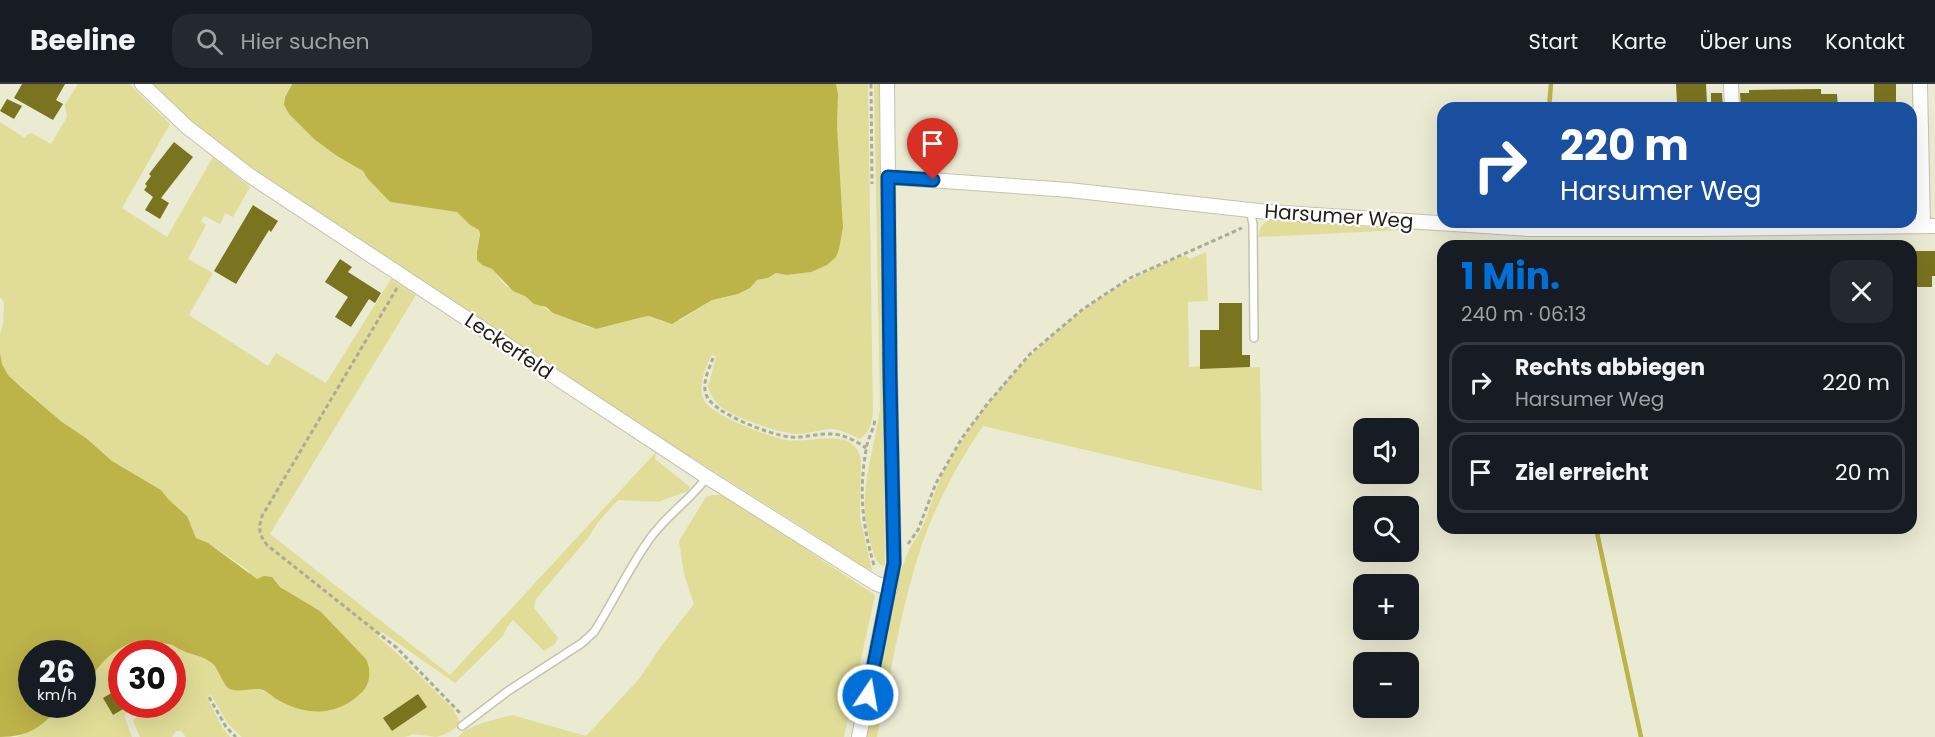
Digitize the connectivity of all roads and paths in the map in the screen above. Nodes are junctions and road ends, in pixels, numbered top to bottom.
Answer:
1 (142, 84) edge
2 (871, 84) edge
3 (887, 84) edge
4 (1731, 84) edge
5 (1920, 84) edge
6 (1732, 102) edge
7 (1917, 118) edge
8 (1917, 137) edge
9 (888, 177) junction
10 (872, 186) dead end
11 (1250, 210) junction
12 (1437, 223) edge
13 (1253, 224) junction
14 (1929, 226) edge
15 (1514, 228) edge
16 (1778, 228) edge
17 (404, 276) junction
18 (1254, 338) dead end
19 (712, 358) dead end
20 (876, 414) dead end
21 (866, 448) junction
22 (707, 477) junction
23 (894, 563) junction
24 (875, 583) junction
25 (890, 589) junction
26 (209, 697) dead end
27 (462, 726) joint
28 (236, 737) edge
29 (859, 737) edge

1 - 17 street, Leckerfeld
2 - 10 path
3 - 9 street
4 - 6 street
5 - 7 street
8 - 14 street
9 - 11 street, Harsumer Weg
9 - 23 street
11 - 12 street, Harsumer Weg
11 - 13 lane
13 - 18 lane
13 - 23 path
15 - 16 street, Harsumer Weg
17 - 22 street, Leckerfeld
17 - 27 path
19 - 21 path
20 - 21 path
21 - 24 path
22 - 24 street, Leckerfeld
22 - 27 lane
23 - 25 street
24 - 25 street, Leckerfeld
25 - 29 street
26 - 28 path

